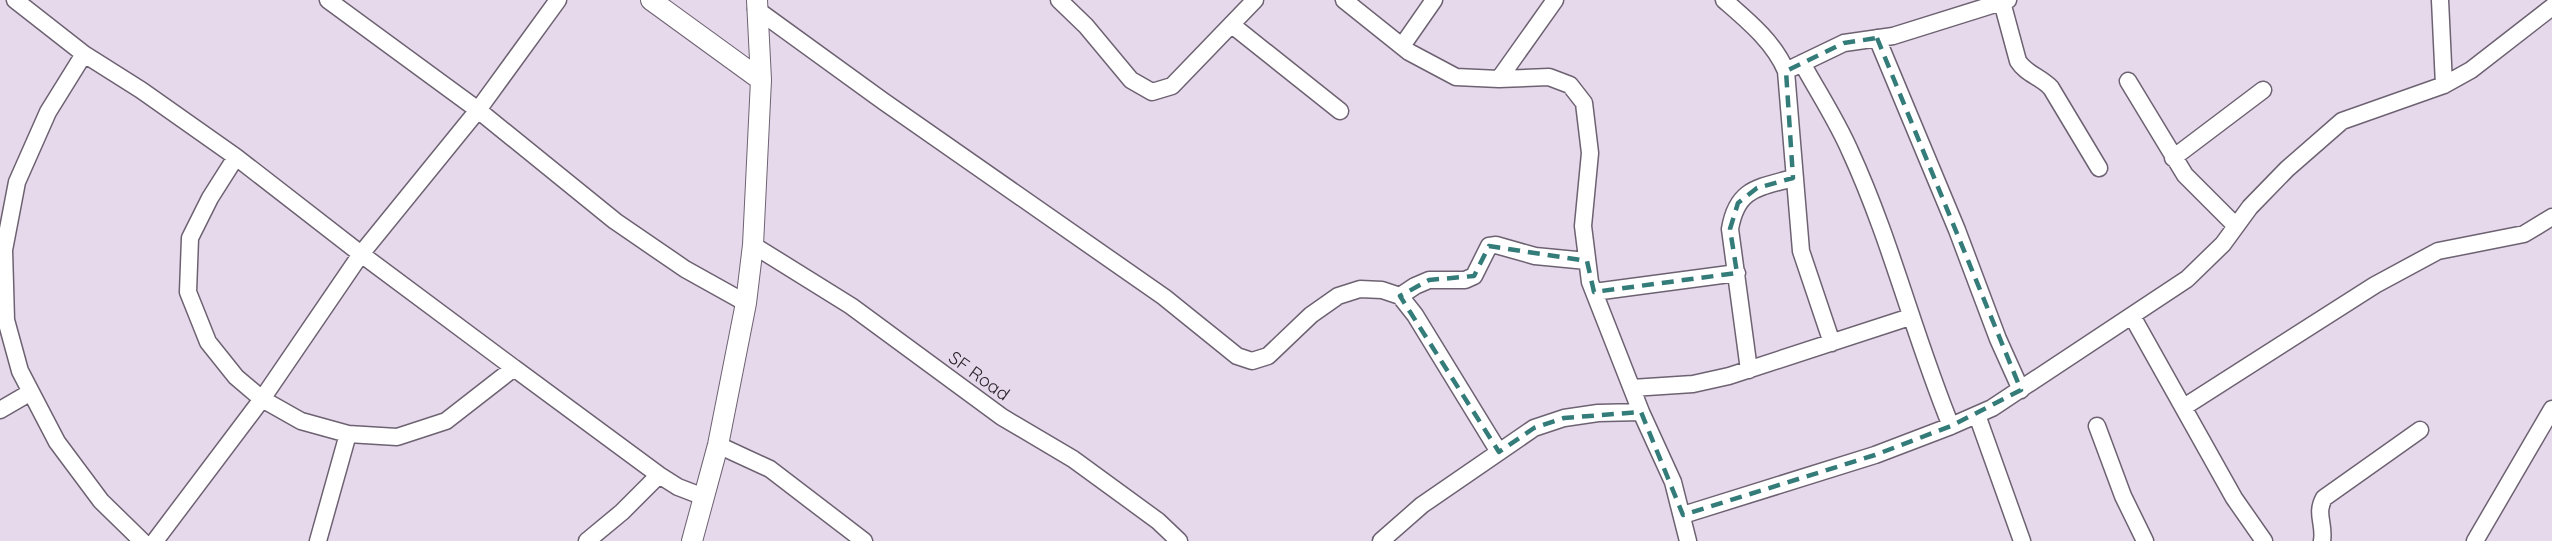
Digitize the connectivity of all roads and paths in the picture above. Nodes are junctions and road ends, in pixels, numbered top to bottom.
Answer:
1 (15, 0) edge
2 (328, 0) edge
3 (558, 0) edge
4 (651, 0) edge
5 (1059, 0) edge
6 (1255, 0) edge
7 (1344, 0) edge
8 (1433, 0) edge
9 (1555, 0) edge
10 (1724, 0) edge
11 (2440, 0) edge
12 (2005, 1) edge
13 (756, 5) edge
14 (2552, 7) edge
15 (1232, 25) junction
16 (1877, 38) junction
17 (1402, 46) junction
18 (84, 54) junction
19 (1802, 63) junction
20 (1786, 71) junction
21 (1499, 79) junction
22 (760, 80) junction
23 (2128, 81) dead end
24 (2444, 86) junction
25 (2263, 90) dead end
26 (478, 110) junction
27 (1340, 111) dead end
28 (236, 157) junction
29 (2173, 158) junction
30 (2099, 168) dead end
31 (1793, 178) junction
32 (2552, 217) edge
33 (2236, 226) junction
34 (753, 245) junction
35 (2, 249) edge
36 (361, 254) junction
37 (1587, 261) junction
38 (1737, 273) junction
39 (1594, 292) junction
40 (1400, 296) junction
41 (746, 303) junction
42 (2132, 316) junction
43 (1910, 317) junction
44 (5, 338) edge
45 (1832, 344) junction
46 (514, 368) junction
47 (1749, 370) junction
48 (1632, 388) junction
49 (2021, 390) junction
50 (31, 392) junction
51 (262, 399) junction
52 (2184, 406) junction
53 (2552, 409) edge
54 (0, 410) edge
55 (1641, 412) junction
56 (1977, 415) junction
57 (1951, 426) junction
58 (2097, 426) dead end
59 (2420, 430) dead end
60 (348, 434) junction
61 (718, 445) junction
62 (1500, 452) junction
63 (659, 475) junction
64 (704, 497) junction
65 (1683, 515) junction
66 (2478, 540) edge
67 (142, 541) edge
68 (155, 541) edge
69 (318, 541) edge
70 (587, 541) edge
71 (692, 541) edge
72 (864, 541) edge
73 (1179, 541) edge
74 (1381, 541) edge
75 (1688, 541) edge
76 (2022, 541) edge
77 (2145, 541) edge
78 (2264, 541) edge
79 (2322, 541) edge

1 - 18 street
2 - 26 street
3 - 26 street
4 - 22 street
5 - 15 street
6 - 15 street
7 - 17 street
8 - 17 street
9 - 21 street
10 - 20 street
11 - 24 street
12 - 16 street
12 - 30 street
13 - 22 street
13 - 40 street
14 - 24 street
15 - 27 street
16 - 19 street
16 - 49 street
17 - 21 street
18 - 28 street
18 - 35 street
19 - 20 street
19 - 43 street
20 - 31 street
21 - 37 street
22 - 34 street
23 - 29 street
24 - 33 street
25 - 29 street
26 - 36 street
26 - 41 street
28 - 36 street
28 - 51 street
29 - 33 street
31 - 38 street
31 - 45 street
32 - 52 street
33 - 42 street
34 - 41 street
34 - 73 street, SF Road
35 - 44 street
36 - 46 street
36 - 51 street
37 - 39 street
37 - 40 street
38 - 39 street
38 - 47 street
39 - 48 street
40 - 62 street
41 - 61 street
42 - 49 street
42 - 52 street
43 - 45 street
43 - 57 street
44 - 50 street
45 - 47 street
46 - 60 street
46 - 63 street
47 - 48 street
48 - 55 street
49 - 56 street
50 - 54 street
50 - 67 street
51 - 60 street
51 - 68 street
52 - 78 street
53 - 66 street
55 - 62 street
55 - 65 street
56 - 57 street
56 - 76 street
57 - 65 street
58 - 77 street
59 - 79 street
60 - 69 street
61 - 64 street
61 - 72 street
62 - 74 street
63 - 64 street
63 - 70 street
64 - 71 street
65 - 75 street

